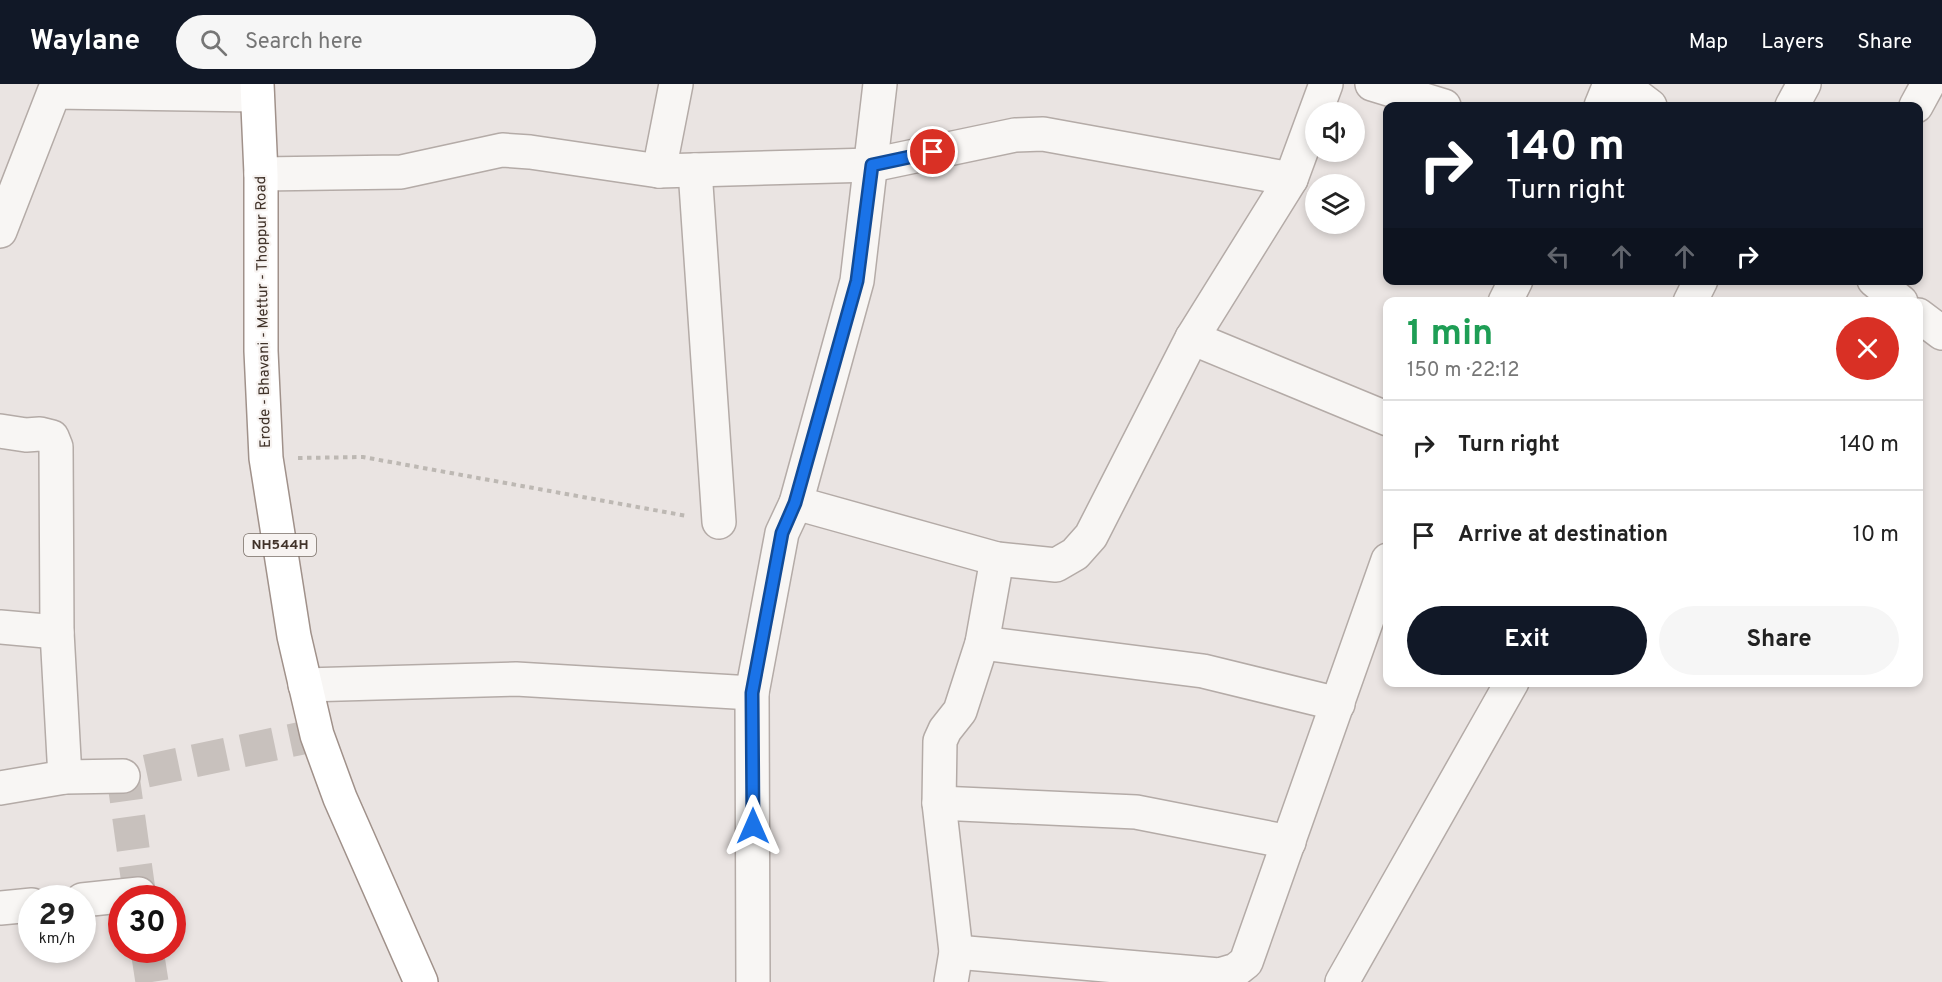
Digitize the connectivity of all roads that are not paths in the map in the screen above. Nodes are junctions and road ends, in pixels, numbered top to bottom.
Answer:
1 (676, 84) edge
2 (880, 84) edge
3 (1326, 84) edge
4 (1372, 84) edge
5 (1610, 84) edge
6 (1621, 84) edge
7 (1804, 84) edge
8 (1928, 84) edge
9 (41, 88) edge
10 (257, 89) edge
11 (1431, 102) edge
12 (1603, 102) edge
13 (1645, 102) edge
14 (1794, 102) edge
15 (1918, 102) edge
16 (872, 165) junction
17 (695, 170) junction
18 (659, 171) junction
19 (261, 174) junction
20 (1291, 179) junction
21 (0, 231) edge
22 (1923, 319) edge
23 (1942, 333) edge
24 (1192, 338) junction
25 (1383, 417) edge
26 (0, 431) edge
27 (795, 503) junction
28 (720, 522) road end
29 (997, 559) junction
30 (1383, 575) edge
31 (0, 627) edge
32 (57, 632) junction
33 (982, 643) junction
34 (305, 685) junction
35 (1509, 687) edge
36 (752, 693) junction
37 (1338, 704) junction
38 (123, 776) dead end
39 (65, 777) junction
40 (0, 788) edge
41 (939, 803) junction
42 (1289, 842) junction
43 (18, 906) edge
44 (0, 908) edge
45 (953, 967) edge
46 (421, 982) edge
47 (753, 982) edge
48 (1342, 982) edge

1 - 18 street
2 - 16 street
3 - 20 street
4 - 11 street
5 - 12 street
6 - 13 street
7 - 14 street
8 - 15 street
9 - 10 street
9 - 21 street
10 - 19 highway, Erode - Bhavani - Mettur - Thoppur Road / NH544H
16 - 17 street
16 - 20 street
16 - 27 street
17 - 18 street
17 - 28 street
18 - 19 street
19 - 34 highway, Erode - Bhavani - Mettur - Thoppur Road / NH544H
20 - 24 street
22 - 23 street
24 - 25 street
24 - 29 street
26 - 32 street
27 - 29 street
27 - 36 street
29 - 33 street
30 - 37 street
31 - 32 street
32 - 39 street
33 - 37 street
33 - 41 street
34 - 36 street
34 - 46 highway, Erode - Bhavani - Mettur - Thoppur Road / NH544H
35 - 48 street
36 - 47 street
37 - 42 street
38 - 39 street
39 - 40 street
41 - 42 street
41 - 45 street
42 - 45 street
43 - 44 street

